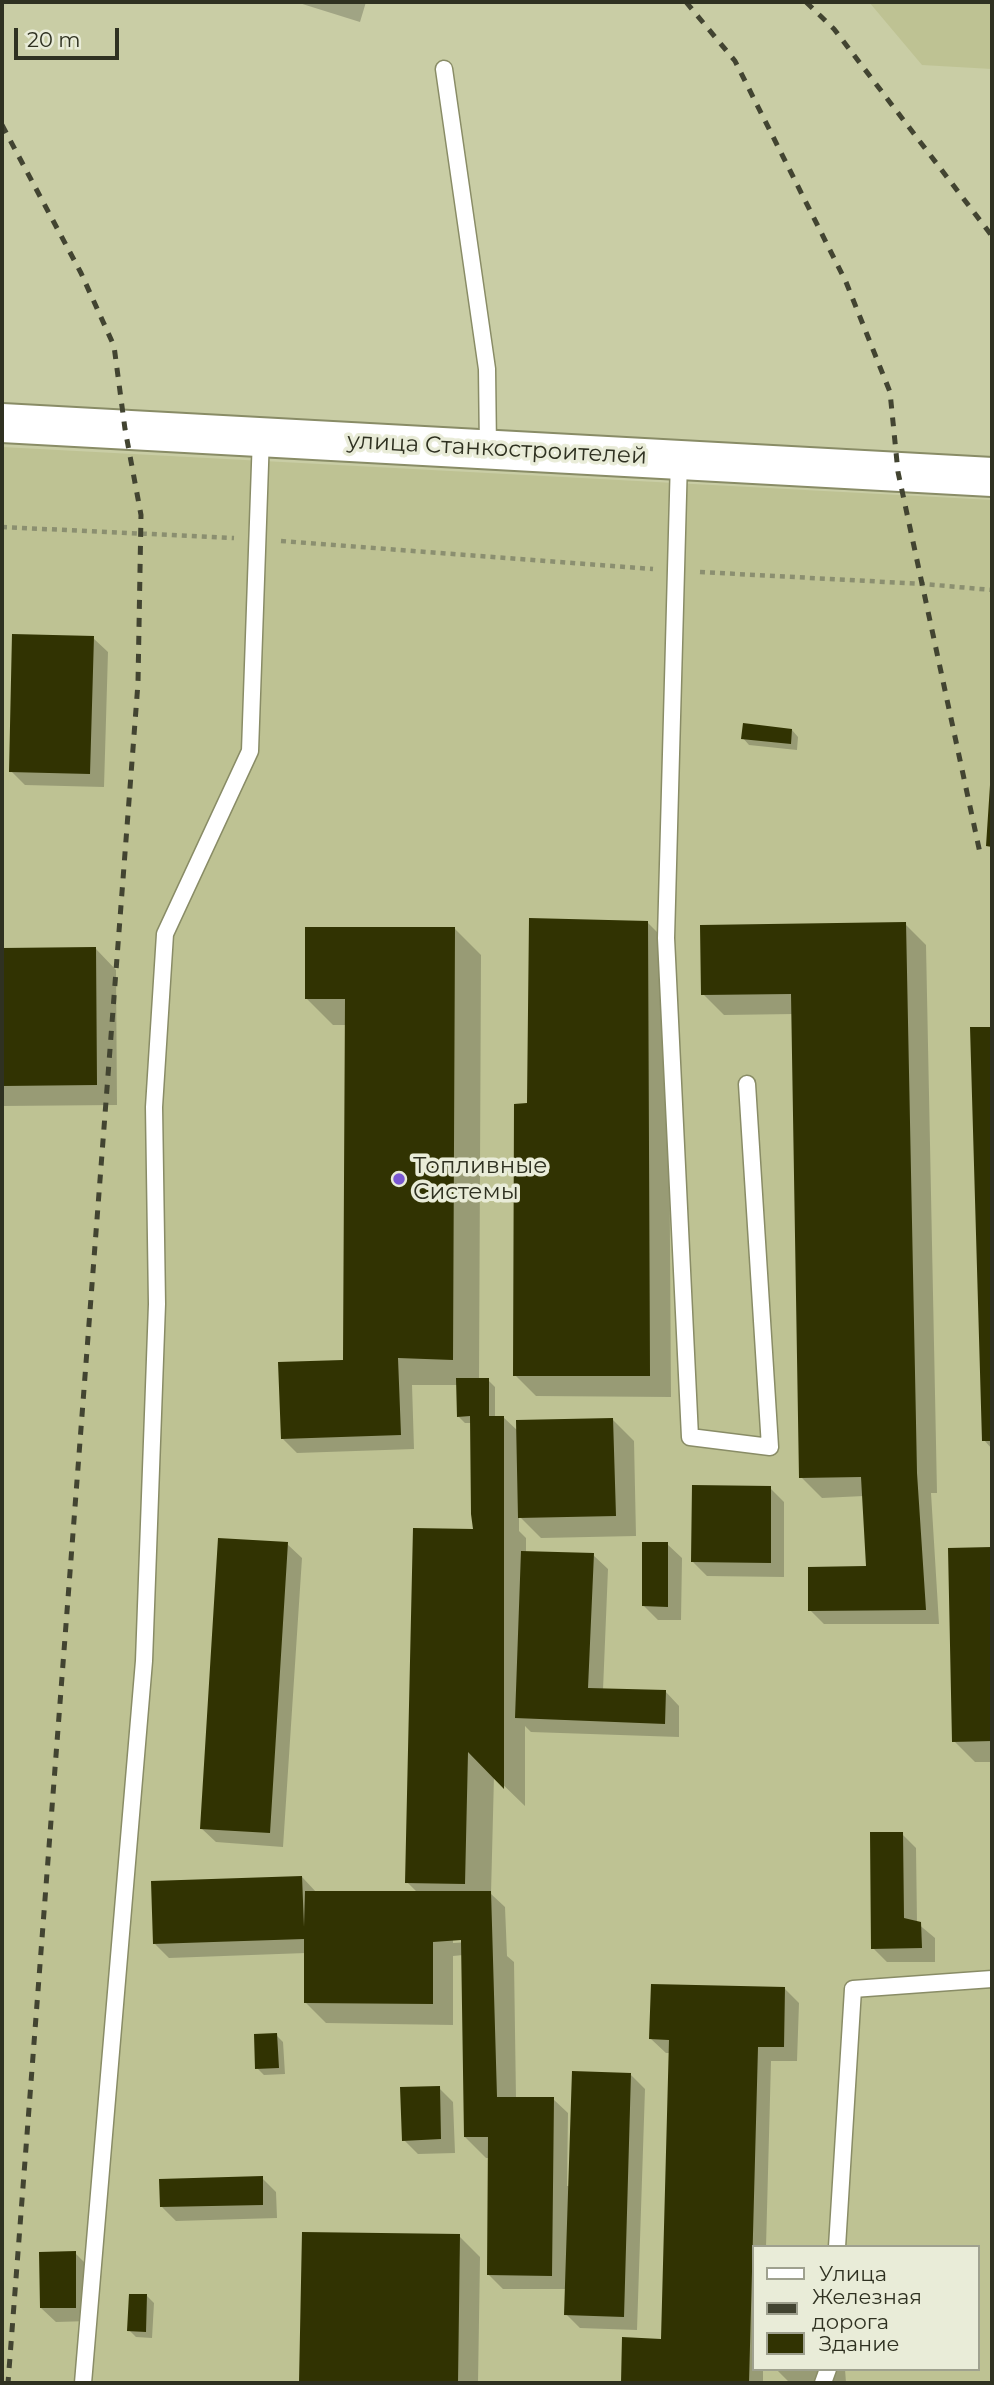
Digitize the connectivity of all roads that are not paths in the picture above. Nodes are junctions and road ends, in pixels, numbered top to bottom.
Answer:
1 (444, 69) dead end
2 (2, 423) edge
3 (261, 436) junction
4 (488, 449) junction
5 (679, 459) junction
6 (992, 477) edge
7 (747, 1084) dead end
8 (992, 1979) edge
9 (837, 2245) edge
10 (83, 2383) edge

1 - 4 lane
2 - 3 main road, улица Станкостроителей
3 - 4 main road, улица Станкостроителей
3 - 10 lane
4 - 5 main road, улица Станкостроителей
5 - 6 main road, улица Станкостроителей
5 - 7 lane
8 - 9 lane

